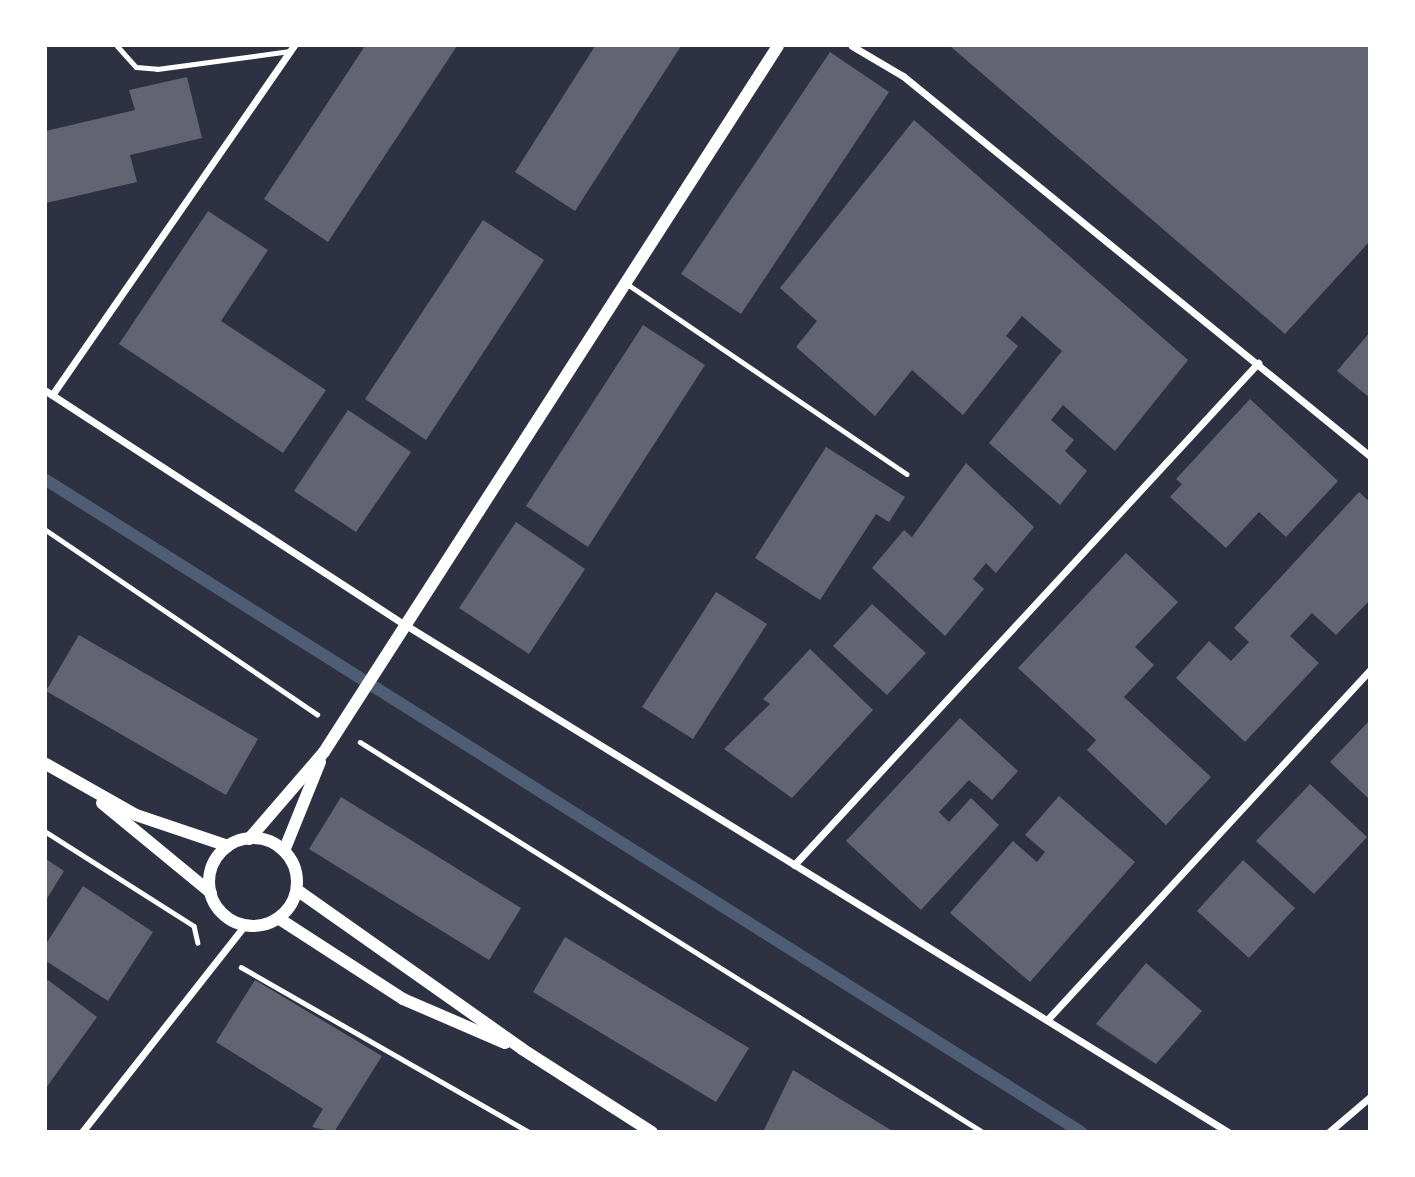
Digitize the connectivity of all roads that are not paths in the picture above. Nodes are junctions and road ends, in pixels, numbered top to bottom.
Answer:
1 (117, 46) edge
2 (778, 46) edge
3 (852, 46) edge
4 (292, 48) edge
5 (624, 283) junction
6 (1258, 363) junction
7 (49, 393) edge
8 (1370, 456) edge
9 (907, 474) dead end
10 (404, 624) junction
11 (1370, 670) edge
12 (324, 752) junction
13 (46, 764) edge
14 (94, 795) junction
15 (249, 839) junction
16 (228, 846) junction
17 (284, 851) junction
18 (794, 864) junction
19 (297, 890) junction
20 (211, 893) junction
21 (278, 918) junction
22 (245, 925) junction
23 (1047, 1020) junction
24 (522, 1049) junction
25 (1370, 1097) edge
26 (82, 1132) edge
27 (652, 1132) edge
28 (1228, 1132) edge
29 (1329, 1132) edge

1 - 4 lane
2 - 5 street
3 - 6 street
4 - 7 street
5 - 9 lane
5 - 10 street
6 - 8 street
6 - 18 street
7 - 10 street
10 - 12 street
10 - 18 street
11 - 23 street
12 - 15 street
12 - 17 street
13 - 14 street
14 - 16 street
14 - 20 street
15 - 16 street
15 - 17 street
16 - 20 street
17 - 19 street
18 - 23 street
19 - 21 street
19 - 24 street
20 - 22 street
21 - 22 street
21 - 24 street
22 - 26 street
23 - 28 street
24 - 27 street
25 - 29 street

